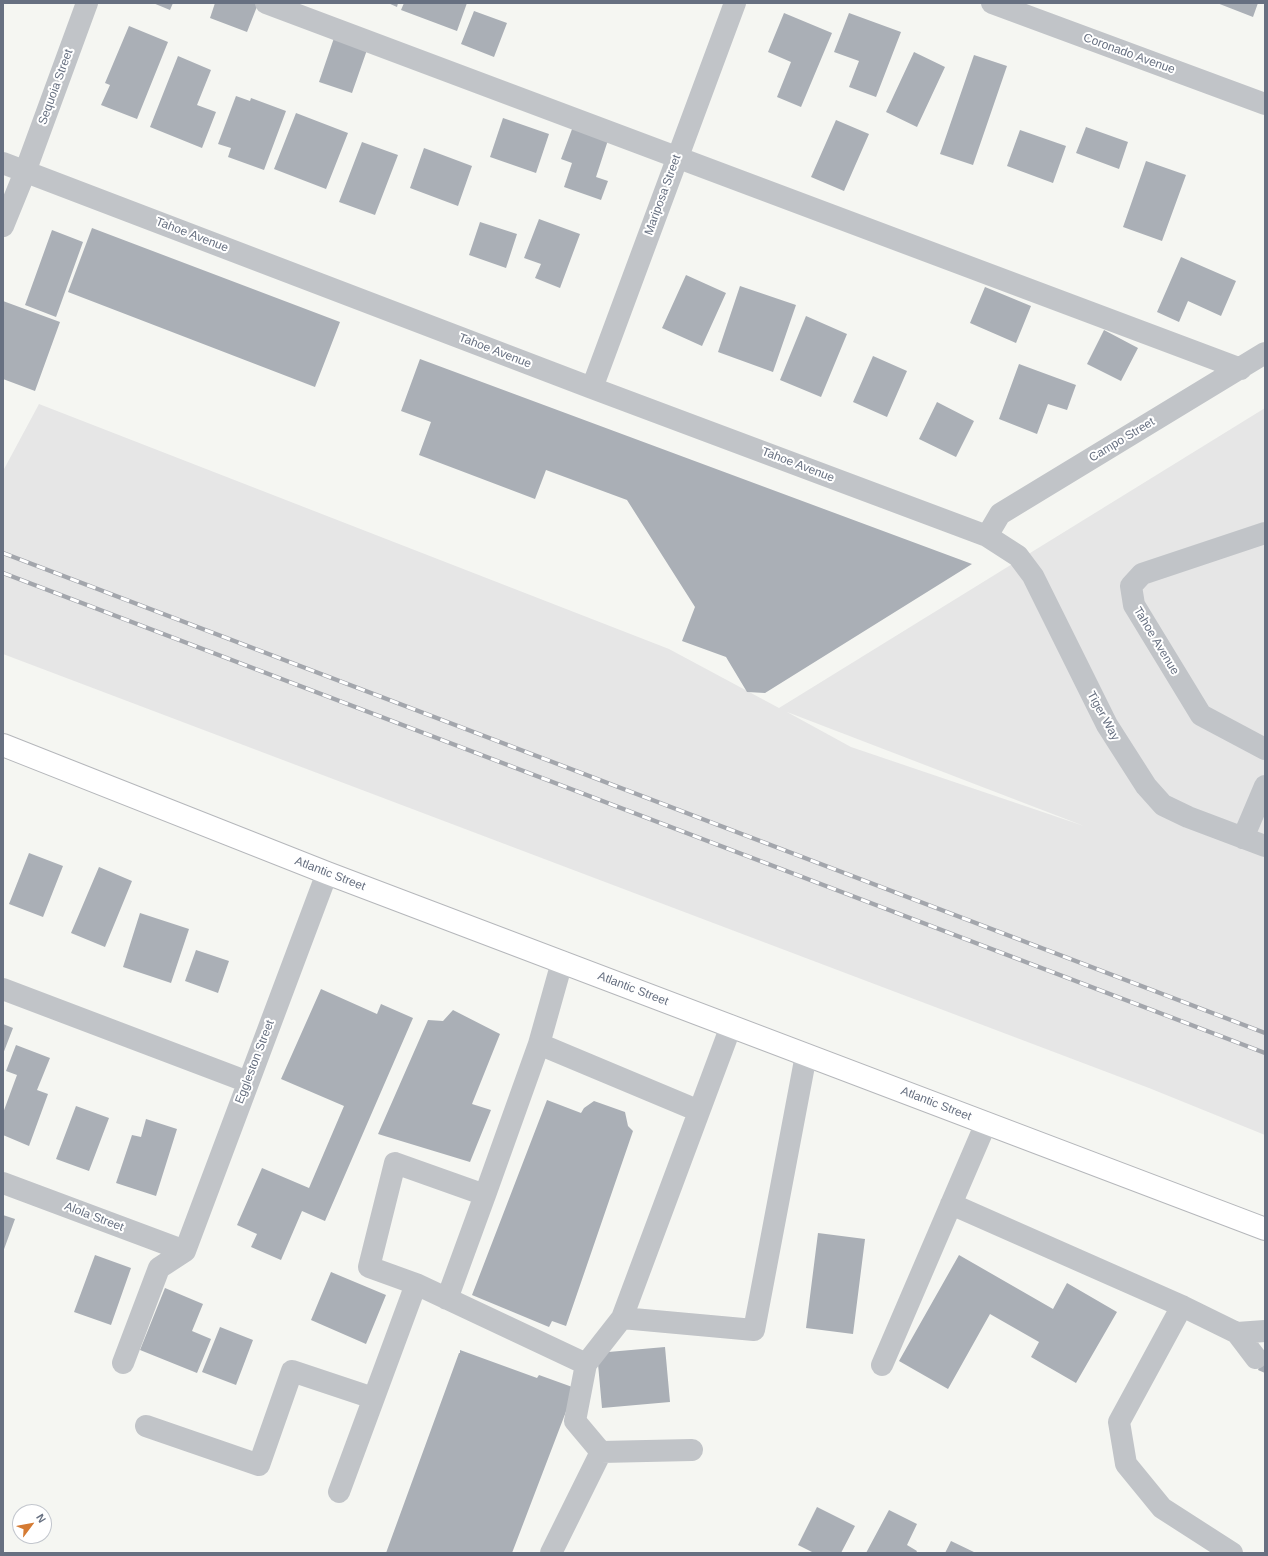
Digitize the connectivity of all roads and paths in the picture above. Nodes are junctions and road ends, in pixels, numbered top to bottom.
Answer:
1 (87, 3) edge
2 (266, 3) edge
3 (735, 3) edge
4 (992, 3) edge
5 (1265, 104) edge
6 (677, 158) junction
7 (3, 163) edge
8 (25, 172) junction
9 (3, 226) edge
10 (1265, 353) edge
11 (1241, 368) junction
12 (592, 388) junction
13 (1265, 533) edge
14 (988, 536) junction
15 (3, 745) edge
16 (1265, 749) edge
17 (1265, 786) edge
18 (1243, 838) junction
19 (1265, 846) edge
20 (327, 873) junction
21 (562, 962) junction
22 (3, 988) edge
23 (731, 1026) junction
24 (539, 1044) junction
25 (806, 1055) junction
26 (248, 1082) junction
27 (699, 1111) junction
28 (986, 1123) junction
29 (3, 1183) edge
30 (485, 1195) junction
31 (952, 1204) junction
32 (1265, 1229) edge
33 (184, 1251) junction
34 (416, 1284) junction
35 (447, 1299) junction
36 (1182, 1306) junction
37 (622, 1318) junction
38 (1265, 1330) edge
39 (1237, 1333) junction
40 (1256, 1358) dead end
41 (123, 1363) dead end
42 (586, 1364) junction
43 (882, 1365) dead end
44 (373, 1398) junction
45 (146, 1426) dead end
46 (692, 1450) dead end
47 (601, 1452) junction
48 (339, 1492) dead end
49 (551, 1553) edge
50 (1232, 1553) edge

1 - 8 street, Sequoia Street
2 - 6 street
3 - 6 street, Mariposa Street
4 - 5 street, Coronado Avenue
6 - 11 street
6 - 12 street, Mariposa Street
7 - 8 street, Tahoe Avenue
8 - 9 street, Sequoia Street
8 - 12 street, Tahoe Avenue
10 - 11 street, Campo Street
11 - 14 street, Campo Street
12 - 14 street, Tahoe Avenue
13 - 16 street, Tahoe Avenue
14 - 18 street, Tiger Way
15 - 20 main road, Atlantic Street
17 - 18 street
18 - 19 street, Tiger Way
20 - 21 main road, Atlantic Street
20 - 26 street, Eggleston Street
21 - 23 main road, Atlantic Street
21 - 24 street
22 - 26 street
23 - 25 main road, Atlantic Street
23 - 27 street
24 - 27 street
24 - 30 street
25 - 28 main road, Atlantic Street
25 - 37 street
26 - 33 street, Eggleston Street
27 - 37 street
28 - 31 street
28 - 32 main road, Atlantic Street
29 - 33 street, Alola Street
30 - 34 street
30 - 35 street
31 - 36 street
31 - 43 street
33 - 41 street
34 - 35 street
34 - 44 street
35 - 42 street
36 - 39 street
36 - 50 street
37 - 42 street
38 - 39 street
39 - 40 street
42 - 47 street
44 - 45 street
44 - 48 street
46 - 47 street
47 - 49 street

